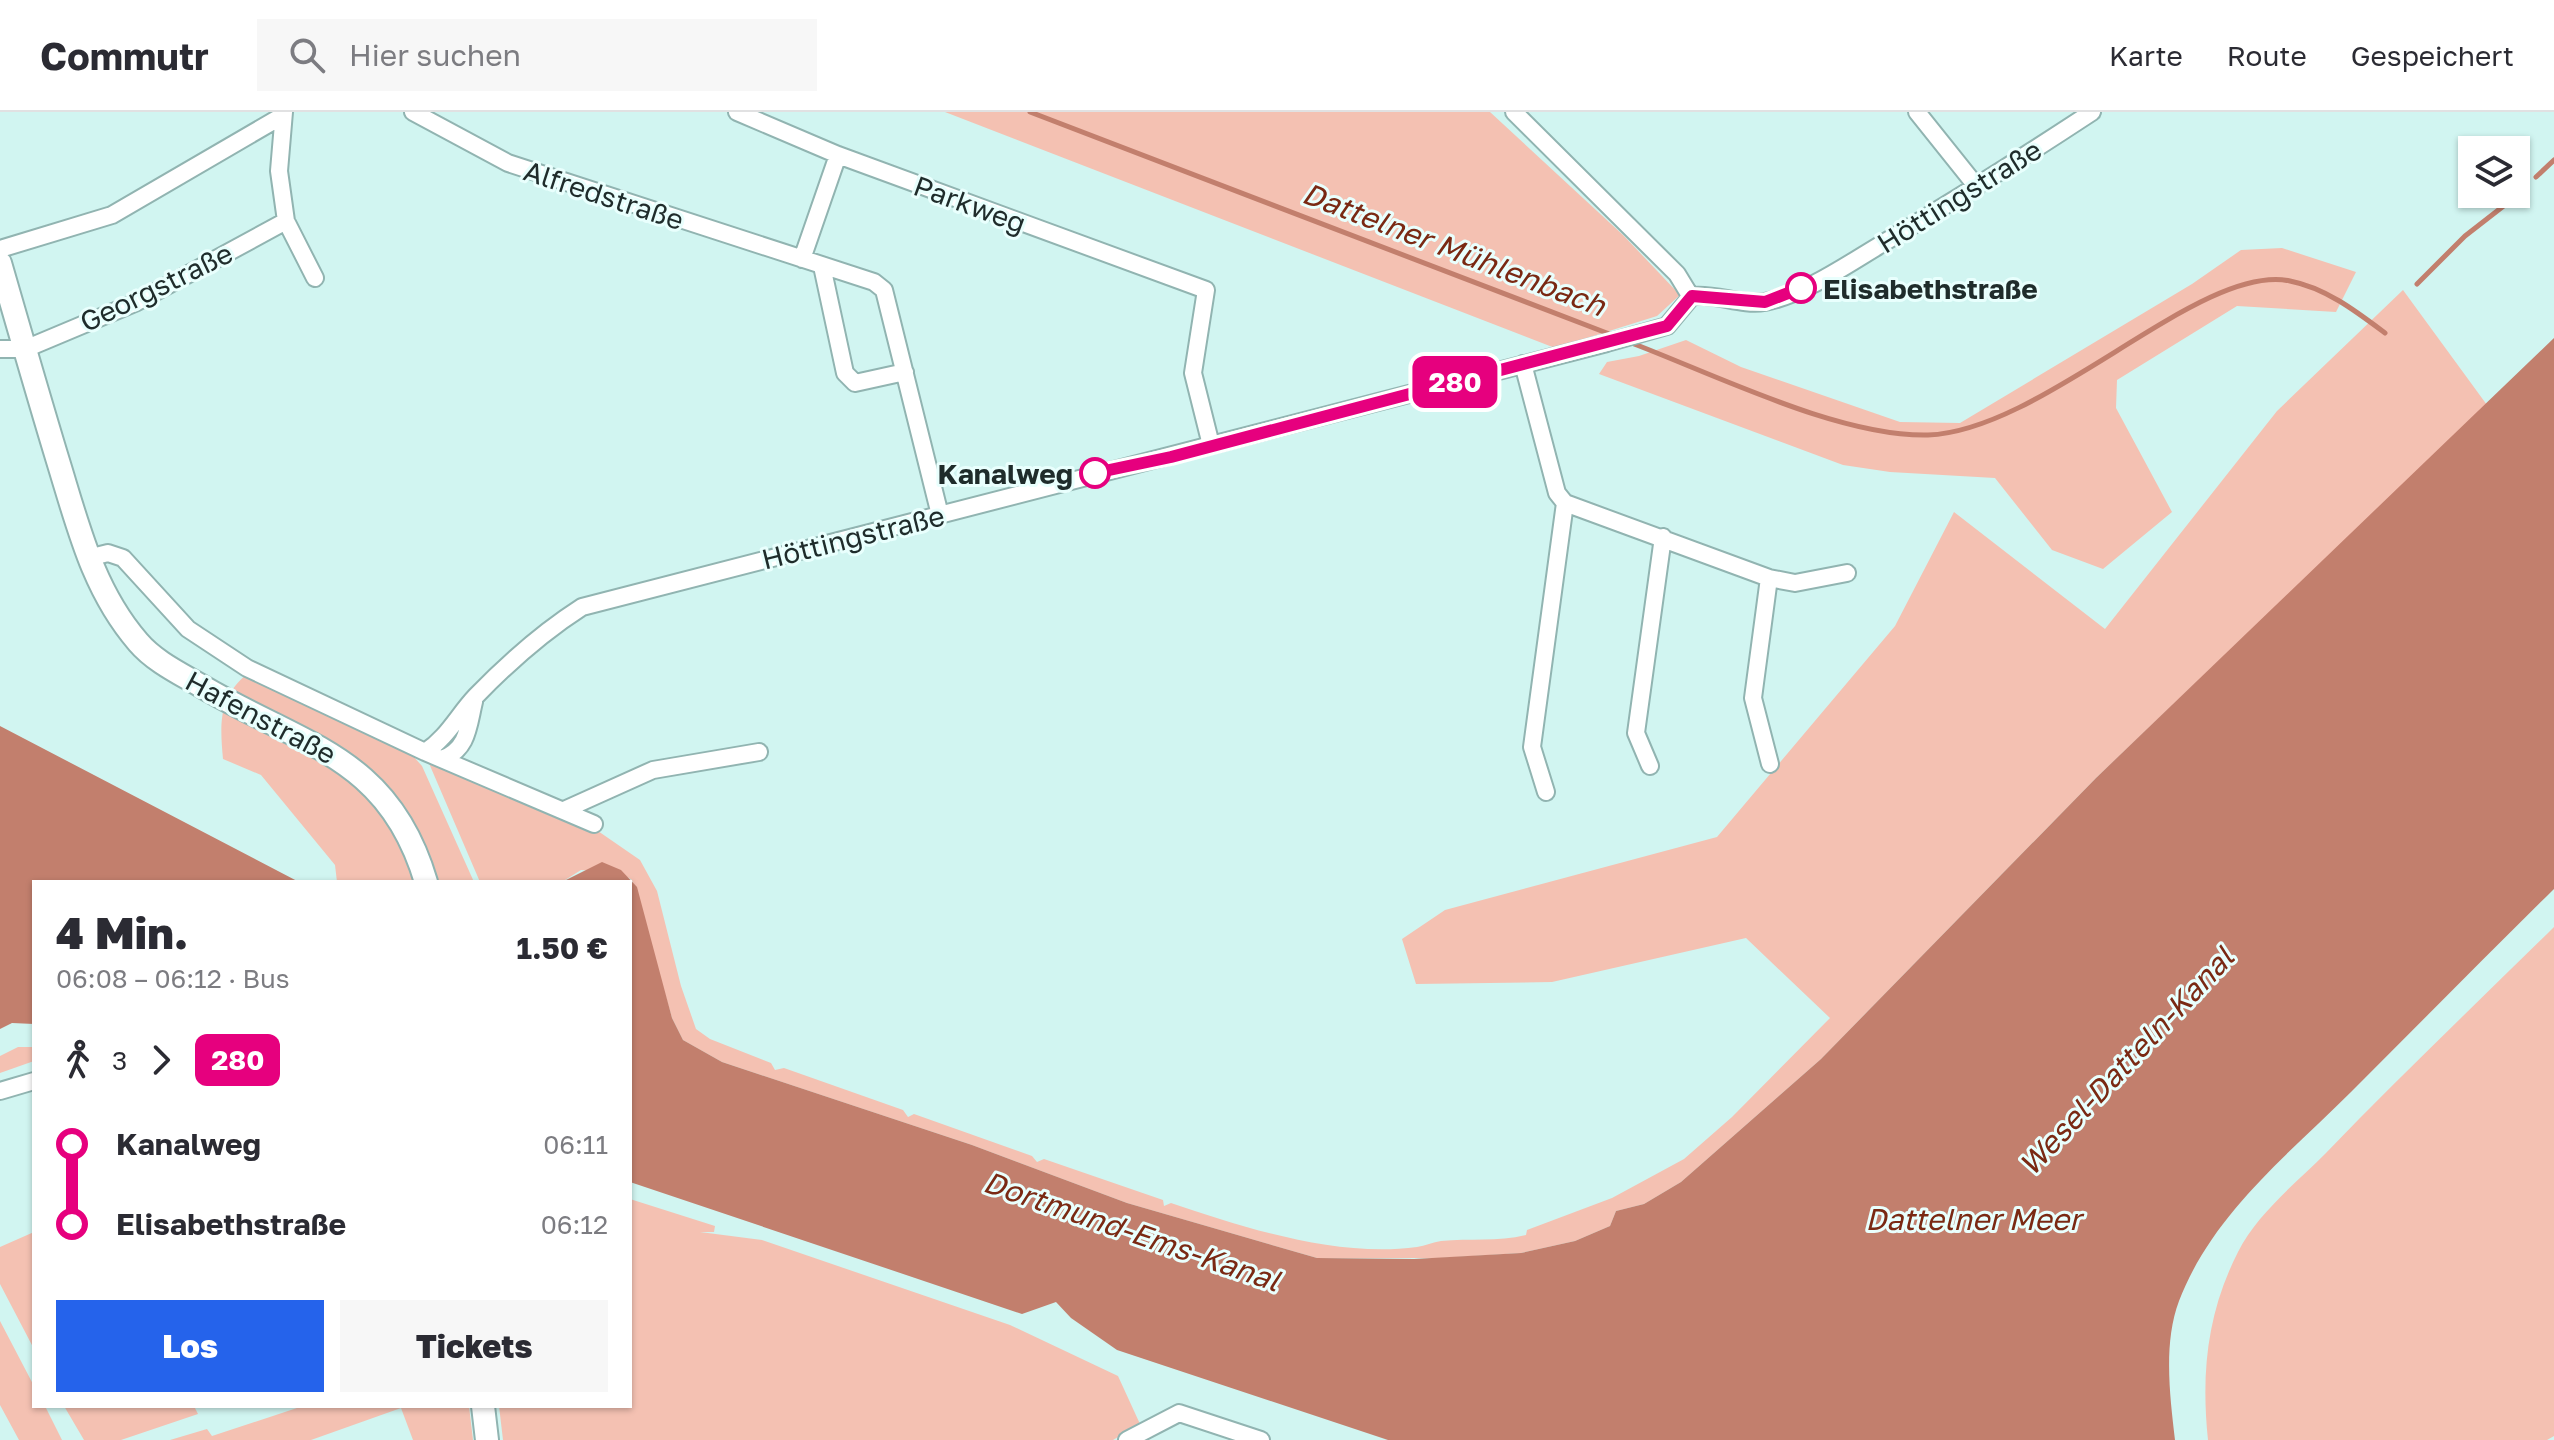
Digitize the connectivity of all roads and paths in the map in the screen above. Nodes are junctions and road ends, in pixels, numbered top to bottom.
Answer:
1 (413, 112) edge
2 (737, 112) edge
3 (1514, 112) edge
4 (1917, 112) edge
5 (2092, 112) edge
6 (283, 114) edge
7 (838, 155) junction
8 (1977, 187) junction
9 (286, 221) junction
10 (0, 249) edge
11 (802, 259) junction
12 (0, 263) edge
13 (822, 266) junction
14 (315, 278) dead end
15 (1691, 297) junction
16 (0, 349) edge
17 (25, 349) junction
18 (1523, 364) junction
19 (905, 372) junction
20 (1211, 445) junction
21 (1565, 503) junction
22 (940, 515) junction
23 (1663, 537) junction
24 (88, 558) junction
25 (1847, 573) dead end
26 (1769, 578) junction
27 (474, 698) junction
28 (425, 752) junction
29 (759, 752) dead end
30 (442, 759) junction
31 (1770, 764) dead end
32 (1650, 766) dead end
33 (1546, 792) dead end
34 (564, 810) junction
35 (594, 824) dead end
36 (425, 880) edge
37 (32, 1082) edge
38 (0, 1091) edge
39 (483, 1408) edge
40 (487, 1440) edge
41 (1127, 1440) edge
42 (1261, 1440) edge

1 - 11 street, Alfredstraße
2 - 7 street, Parkweg
3 - 15 street
4 - 8 street
5 - 8 street, Höttingstraße
6 - 9 street
6 - 10 street
7 - 11 street
7 - 20 street, Parkweg
8 - 15 street, Höttingstraße
9 - 14 street
9 - 17 street, Georgstraße
11 - 13 street, Alfredstraße
12 - 17 street, Hafenstraße
13 - 19 street, Alfredstraße
13 - 19 street
15 - 18 street, Höttingstraße
16 - 17 street
17 - 24 street, Hafenstraße
18 - 20 street, Höttingstraße
18 - 21 street
19 - 22 street, Alfredstraße
20 - 22 street, Höttingstraße
21 - 23 street
21 - 33 street
22 - 27 street, Höttingstraße
23 - 26 street
23 - 32 street
24 - 28 street, Hafenstraße
24 - 36 street, Hafenstraße
25 - 26 street
26 - 31 street
27 - 28 street, Höttingstraße
27 - 30 street
28 - 30 street
29 - 34 street
30 - 34 street
34 - 35 street
37 - 38 street
39 - 40 street
41 - 42 street

